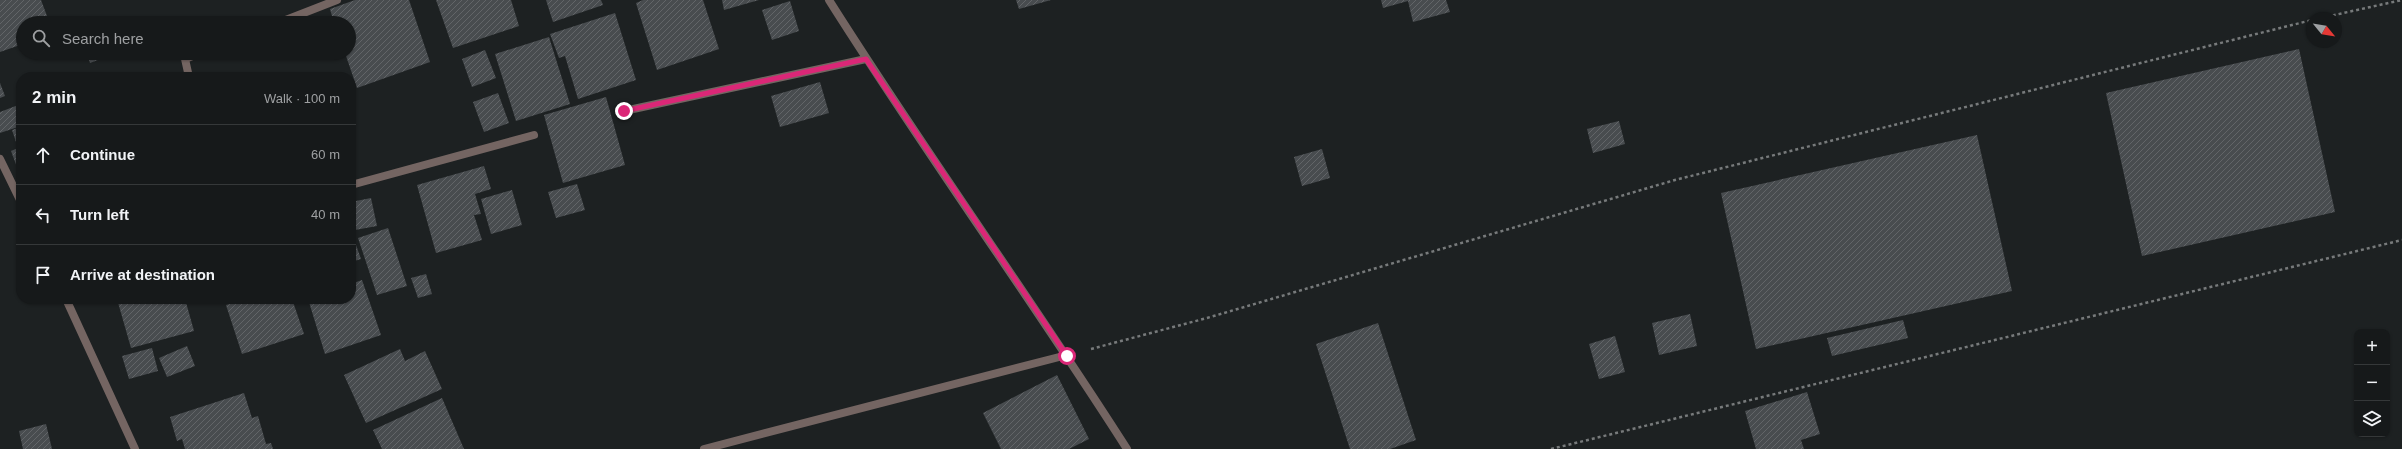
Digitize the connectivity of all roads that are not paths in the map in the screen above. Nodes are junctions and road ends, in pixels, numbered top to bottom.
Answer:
1 (337, 0) edge
2 (829, 0) edge
3 (296, 16) edge
4 (866, 59) junction
5 (186, 60) edge
6 (188, 72) edge
7 (624, 111) dead end
8 (534, 135) dead end
9 (0, 159) edge
10 (356, 184) edge
11 (16, 192) edge
12 (68, 304) edge
13 (1067, 356) junction
14 (135, 449) edge
15 (704, 449) edge
16 (1126, 449) edge

1 - 3 street
2 - 4 street
4 - 7 street
4 - 13 street
5 - 6 street
8 - 10 street
9 - 11 street
12 - 14 street
13 - 15 street
13 - 16 street

